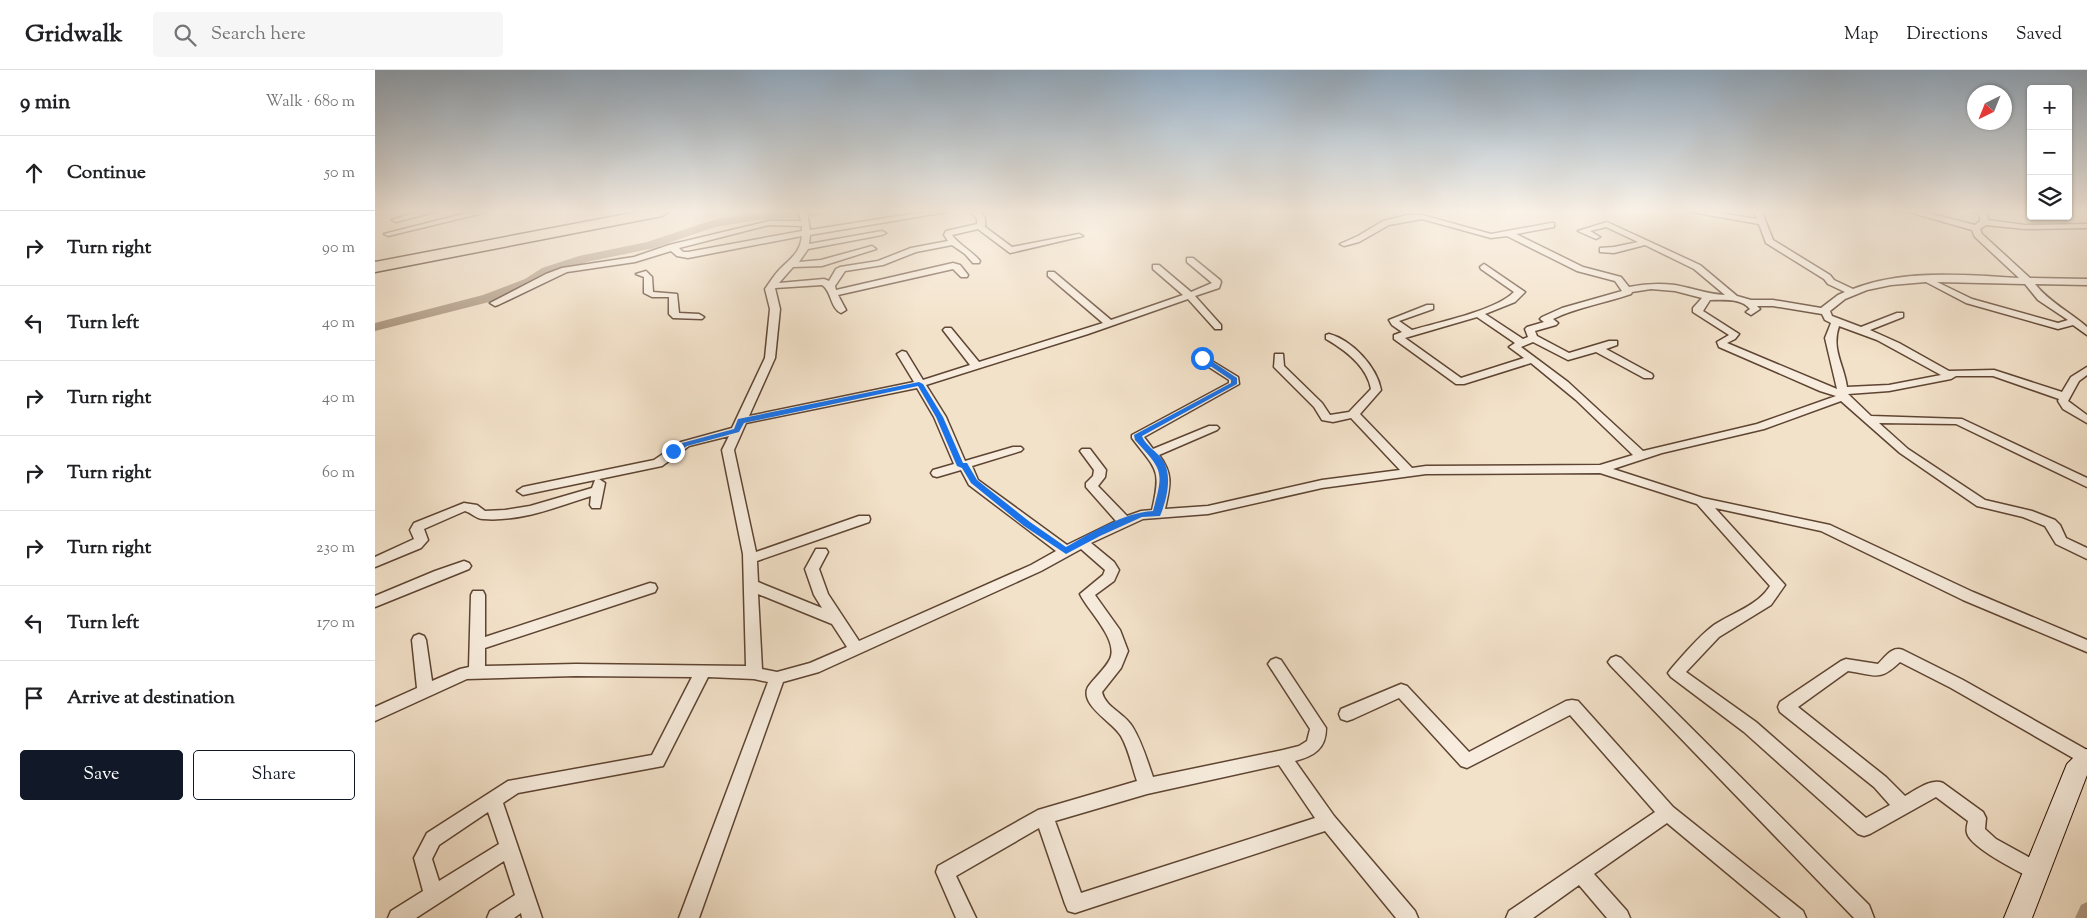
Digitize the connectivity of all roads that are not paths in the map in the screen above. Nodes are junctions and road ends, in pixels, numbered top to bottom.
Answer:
1 (434, 252) edge
2 (455, 252) edge
3 (657, 252) edge
4 (677, 252) edge
5 (704, 252) edge
6 (795, 252) edge
7 (861, 252) edge
8 (910, 252) edge
9 (967, 252) edge
10 (1544, 252) edge
11 (1664, 252) edge
12 (1785, 252) edge
13 (1996, 252) edge
14 (1190, 260) dead end
15 (976, 261) dead end
16 (375, 263) edge
17 (790, 265) junction
18 (375, 267) edge
19 (1156, 267) dead end
20 (1484, 267) dead end
21 (641, 274) dead end
22 (964, 274) dead end
23 (1051, 274) dead end
24 (1930, 280) junction
25 (2028, 281) junction
26 (2087, 282) edge
27 (772, 286) junction
28 (832, 289) junction
29 (1627, 290) junction
30 (1851, 292) junction
31 (1189, 295) junction
32 (1708, 297) junction
33 (1734, 298) junction
34 (495, 303) dead end
35 (1430, 307) dead end
36 (841, 310) dead end
37 (1826, 312) junction
38 (1478, 314) junction
39 (1900, 315) dead end
40 (699, 317) dead end
41 (2075, 321) junction
42 (1835, 322) junction
43 (1109, 323) junction
44 (1218, 327) dead end
45 (947, 330) dead end
46 (1861, 330) junction
47 (2087, 332) edge
48 (1410, 334) junction
49 (1329, 337) dead end
50 (1528, 340) junction
51 (1613, 343) dead end
52 (1597, 348) junction
53 (902, 354) dead end
54 (1279, 356) dead end
55 (1202, 358) dead end
56 (1533, 359) junction
57 (977, 366) junction
58 (2087, 370) edge
59 (1648, 376) dead end
60 (1951, 376) junction
61 (919, 384) junction
62 (1842, 394) junction
63 (2065, 397) junction
64 (1354, 414) junction
65 (1866, 419) junction
66 (2087, 420) edge
67 (739, 426) junction
68 (1213, 428) dead end
69 (1017, 449) dead end
70 (1085, 451) dead end
71 (1153, 454) junction
72 (1641, 456) junction
73 (963, 465) junction
74 (1601, 470) junction
75 (1409, 472) junction
76 (937, 473) dead end
77 (601, 474) junction
78 (2087, 483) edge
79 (598, 490) junction
80 (523, 491) dead end
81 (1701, 501) junction
82 (595, 505) dead end
83 (1157, 514) junction
84 (863, 519) dead end
85 (1125, 522) junction
86 (1082, 542) junction
87 (1066, 551) junction
88 (821, 552) dead end
89 (2087, 554) edge
90 (750, 559) junction
91 (375, 562) edge
92 (465, 566) dead end
93 (751, 585) junction
94 (650, 588) dead end
95 (478, 595) dead end
96 (375, 602) edge
97 (837, 620) junction
98 (419, 640) dead end
99 (477, 645) junction
100 (2087, 646) edge
101 (856, 648) junction
102 (1616, 662) dead end
103 (1276, 664) dead end
104 (703, 671) junction
105 (754, 672) junction
106 (477, 673) junction
107 (777, 678) junction
108 (425, 691) junction
109 (375, 714) edge
110 (1347, 714) dead end
111 (1283, 756) junction
112 (2087, 759) edge
113 (1147, 786) junction
114 (493, 800) junction
115 (1903, 806) junction
116 (1667, 813) junction
117 (1044, 816) junction
118 (1329, 822) junction
119 (509, 848) junction
120 (2036, 871) junction
121 (1581, 873) junction
122 (434, 895) junction
123 (527, 898) junction
124 (398, 918) edge
125 (497, 918) edge
126 (532, 918) edge
127 (689, 918) edge
128 (966, 918) edge
129 (1408, 918) edge
130 (1516, 918) edge
131 (1620, 918) edge
132 (1796, 918) edge
133 (1864, 918) edge
134 (2018, 918) edge

1 - 16 highway
2 - 18 highway
3 - 34 street
4 - 5 street
6 - 17 street
7 - 17 street
8 - 28 street
9 - 15 street
10 - 29 street
11 - 33 street
12 - 30 street
13 - 25 street
14 - 31 street
17 - 27 street
19 - 31 street
20 - 38 street
21 - 40 street
22 - 28 street
23 - 43 street
24 - 25 street
24 - 30 street
24 - 41 street
25 - 26 street
25 - 41 street
27 - 28 street
27 - 67 street
28 - 36 street
29 - 32 street
29 - 50 street
30 - 37 street
31 - 43 street
31 - 44 street
32 - 33 street
32 - 62 street
33 - 37 street
35 - 48 street
37 - 42 street
38 - 48 street
38 - 50 street
39 - 46 street
41 - 47 street
42 - 46 street
42 - 62 street
43 - 57 street
45 - 57 street
46 - 60 street
48 - 56 street
49 - 64 street
50 - 52 street
50 - 56 street
51 - 52 street
52 - 59 street
53 - 61 street
54 - 64 street
55 - 71 street
56 - 72 street
57 - 61 street
58 - 63 street
60 - 62 street
60 - 63 street
61 - 67 street
61 - 73 street
62 - 65 street
62 - 72 street
63 - 66 street
64 - 75 street
65 - 78 street
65 - 89 street
67 - 77 street
67 - 90 street
68 - 71 street
69 - 73 street
70 - 85 street
71 - 83 street
72 - 74 street
73 - 76 street
73 - 87 street
74 - 75 street
74 - 81 street
75 - 83 street
77 - 79 street
77 - 80 street
79 - 82 street
79 - 91 street
81 - 100 street
81 - 115 street
83 - 85 street
84 - 90 street
85 - 86 street
86 - 87 street
86 - 113 street
87 - 101 street
88 - 97 street
90 - 93 street
92 - 96 street
93 - 97 street
93 - 105 street
94 - 99 street
95 - 99 street
97 - 101 street
98 - 108 street
99 - 106 street
101 - 107 street
102 - 133 street
103 - 111 street
104 - 105 street
104 - 106 street
104 - 114 street
105 - 107 street
106 - 108 street
107 - 127 street
108 - 109 street
110 - 116 street
111 - 113 street
111 - 118 street
112 - 115 street
112 - 120 street
113 - 117 street
114 - 119 street
114 - 122 street
115 - 120 street
116 - 121 street
116 - 132 street
117 - 118 street
117 - 128 street
118 - 129 street
119 - 122 street
119 - 123 street
120 - 134 street
121 - 130 street
121 - 131 street
122 - 124 street
123 - 125 street
123 - 126 street

